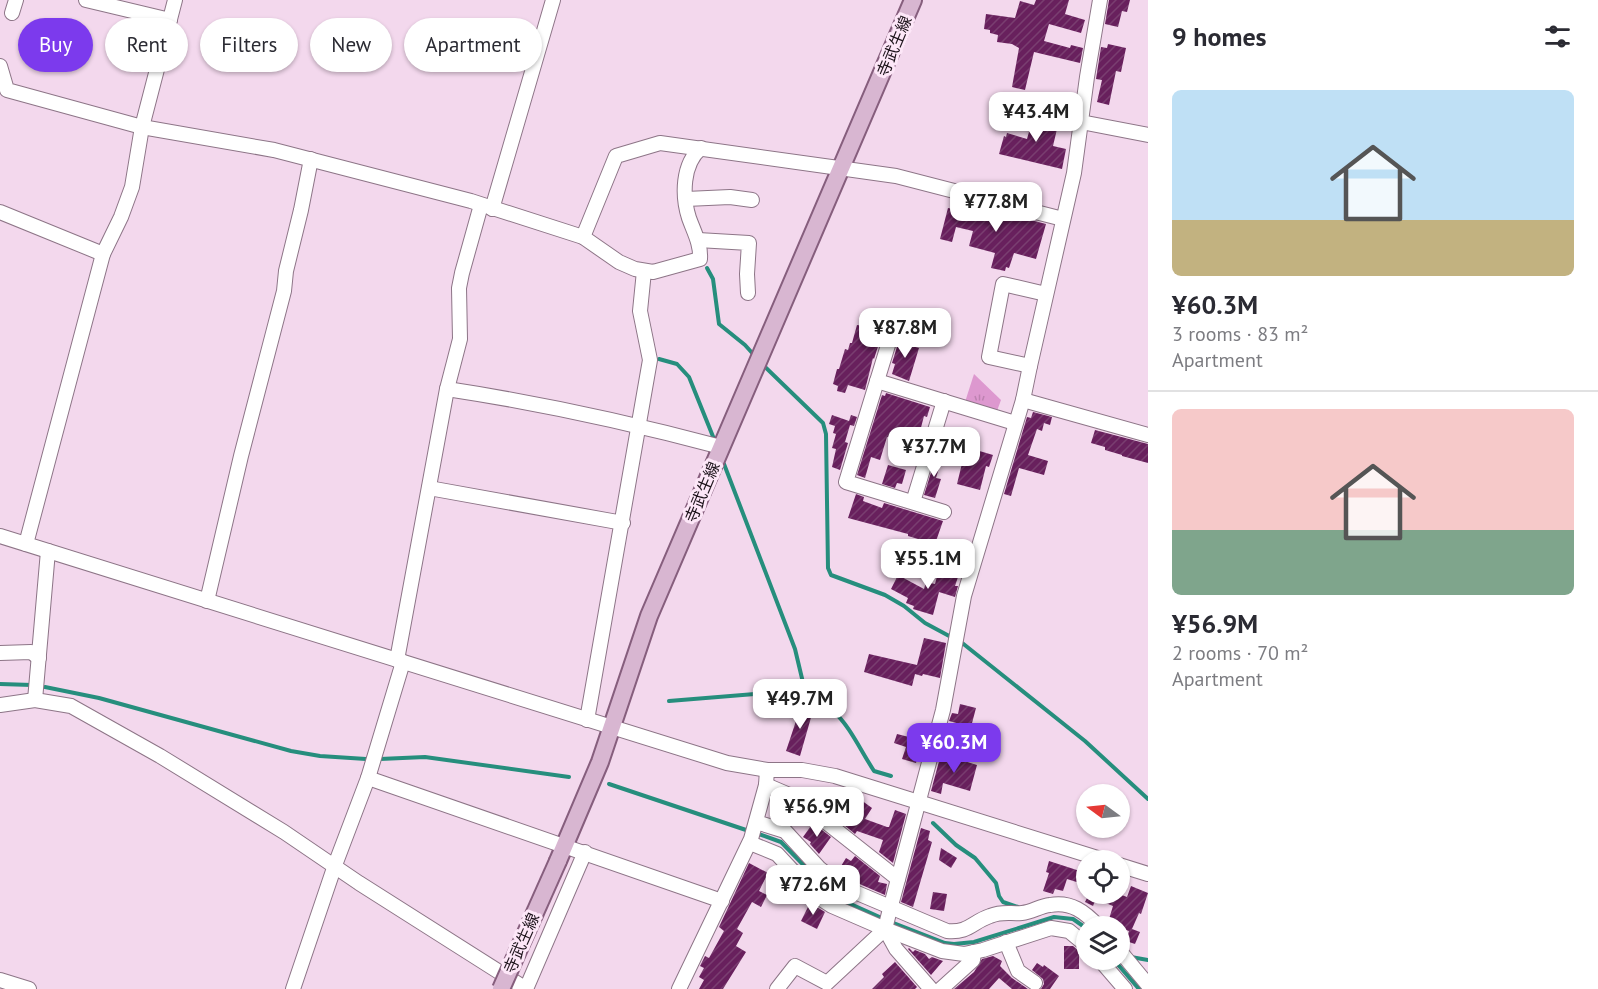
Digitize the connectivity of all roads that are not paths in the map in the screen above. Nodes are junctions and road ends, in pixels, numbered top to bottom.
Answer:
1 (86, 0) edge
2 (175, 0) edge
3 (553, 0) edge
4 (913, 0) edge
5 (1100, 0) edge
6 (162, 18) edge
7 (170, 18) edge
8 (0, 66) edge
9 (156, 72) edge
10 (1082, 122) junction
11 (142, 127) junction
12 (1148, 135) edge
13 (701, 148) junction
14 (311, 159) junction
15 (841, 168) junction
16 (686, 199) junction
17 (752, 200) dead end
18 (487, 207) junction
19 (0, 212) edge
20 (1064, 219) junction
21 (583, 237) junction
22 (698, 240) junction
23 (103, 254) junction
24 (644, 271) junction
25 (748, 293) dead end
26 (1046, 294) junction
27 (892, 330) dead end
28 (1030, 366) junction
29 (877, 381) junction
30 (447, 389) junction
31 (1023, 400) junction
32 (944, 401) junction
33 (1015, 423) junction
34 (640, 425) junction
35 (1148, 435) edge
36 (721, 447) junction
37 (429, 488) junction
38 (914, 502) junction
39 (944, 512) dead end
40 (623, 522) junction
41 (0, 536) edge
42 (26, 544) junction
43 (48, 551) junction
44 (207, 601) junction
45 (0, 653) edge
46 (39, 658) junction
47 (400, 661) junction
48 (35, 700) junction
49 (0, 705) edge
50 (587, 720) junction
51 (612, 728) junction
52 (767, 770) junction
53 (368, 778) junction
54 (766, 785) junction
55 (920, 802) junction
56 (756, 823) junction
57 (751, 841) junction
58 (564, 845) junction
59 (1076, 851) edge
60 (585, 852) junction
61 (335, 865) junction
62 (1130, 868) edge
63 (1148, 874) edge
64 (898, 879) junction
65 (722, 901) junction
66 (890, 910) junction
67 (1088, 916) edge
68 (885, 928) junction
69 (975, 929) junction
70 (1076, 937) edge
71 (1006, 942) junction
72 (980, 950) junction
73 (1130, 963) edge
74 (1109, 970) edge
75 (0, 980) edge
76 (1035, 983) dead end
77 (1148, 985) edge
78 (29, 989) edge
79 (293, 989) edge
80 (501, 989) edge
81 (526, 989) edge
82 (679, 989) edge
83 (777, 989) edge
84 (931, 989) edge
85 (941, 989) edge
86 (1125, 989) edge

1 - 6 street
2 - 7 street
3 - 18 street
4 - 15 main road, 寺武生線
5 - 10 street
8 - 11 street
9 - 11 street
10 - 12 street
10 - 20 street
11 - 14 street
11 - 23 street
13 - 15 street
13 - 16 street
13 - 21 street
14 - 18 street
14 - 44 street
15 - 20 street
15 - 36 main road, 寺武生線
16 - 17 street
16 - 22 street
18 - 21 street
18 - 30 street
19 - 23 street
20 - 26 street
21 - 24 street
22 - 24 street
22 - 25 street
23 - 42 street
24 - 34 street
26 - 28 street
26 - 28 street
27 - 29 street
28 - 31 street
29 - 32 street
29 - 38 street
30 - 34 street
30 - 37 street
31 - 33 street
31 - 35 street
32 - 33 street
32 - 38 street
33 - 55 street
34 - 36 street
34 - 40 street
36 - 51 main road, 寺武生線
37 - 40 street
37 - 47 street
38 - 39 street
40 - 50 street
41 - 42 street
42 - 43 street
43 - 44 street
43 - 46 street
44 - 47 street
45 - 46 street
46 - 48 street
47 - 50 street
47 - 53 street
48 - 49 street
48 - 61 street
50 - 51 street
51 - 52 street
51 - 58 main road, 寺武生線
52 - 54 street
52 - 55 street
53 - 58 street
53 - 61 street
54 - 56 street
54 - 64 street
55 - 59 street
55 - 64 street
56 - 57 street
56 - 66 street
57 - 65 street
57 - 68 street
58 - 60 street
58 - 80 main road, 寺武生線, bridge
60 - 65 street
60 - 81 street
61 - 79 street
61 - 81 street
62 - 63 street
64 - 66 street
65 - 82 street
66 - 68 street
66 - 69 street
67 - 69 street
68 - 72 street
68 - 83 street
68 - 84 street
69 - 72 street
70 - 71 street
71 - 72 street
71 - 76 street
72 - 85 street
73 - 77 street
74 - 86 street
75 - 78 street

